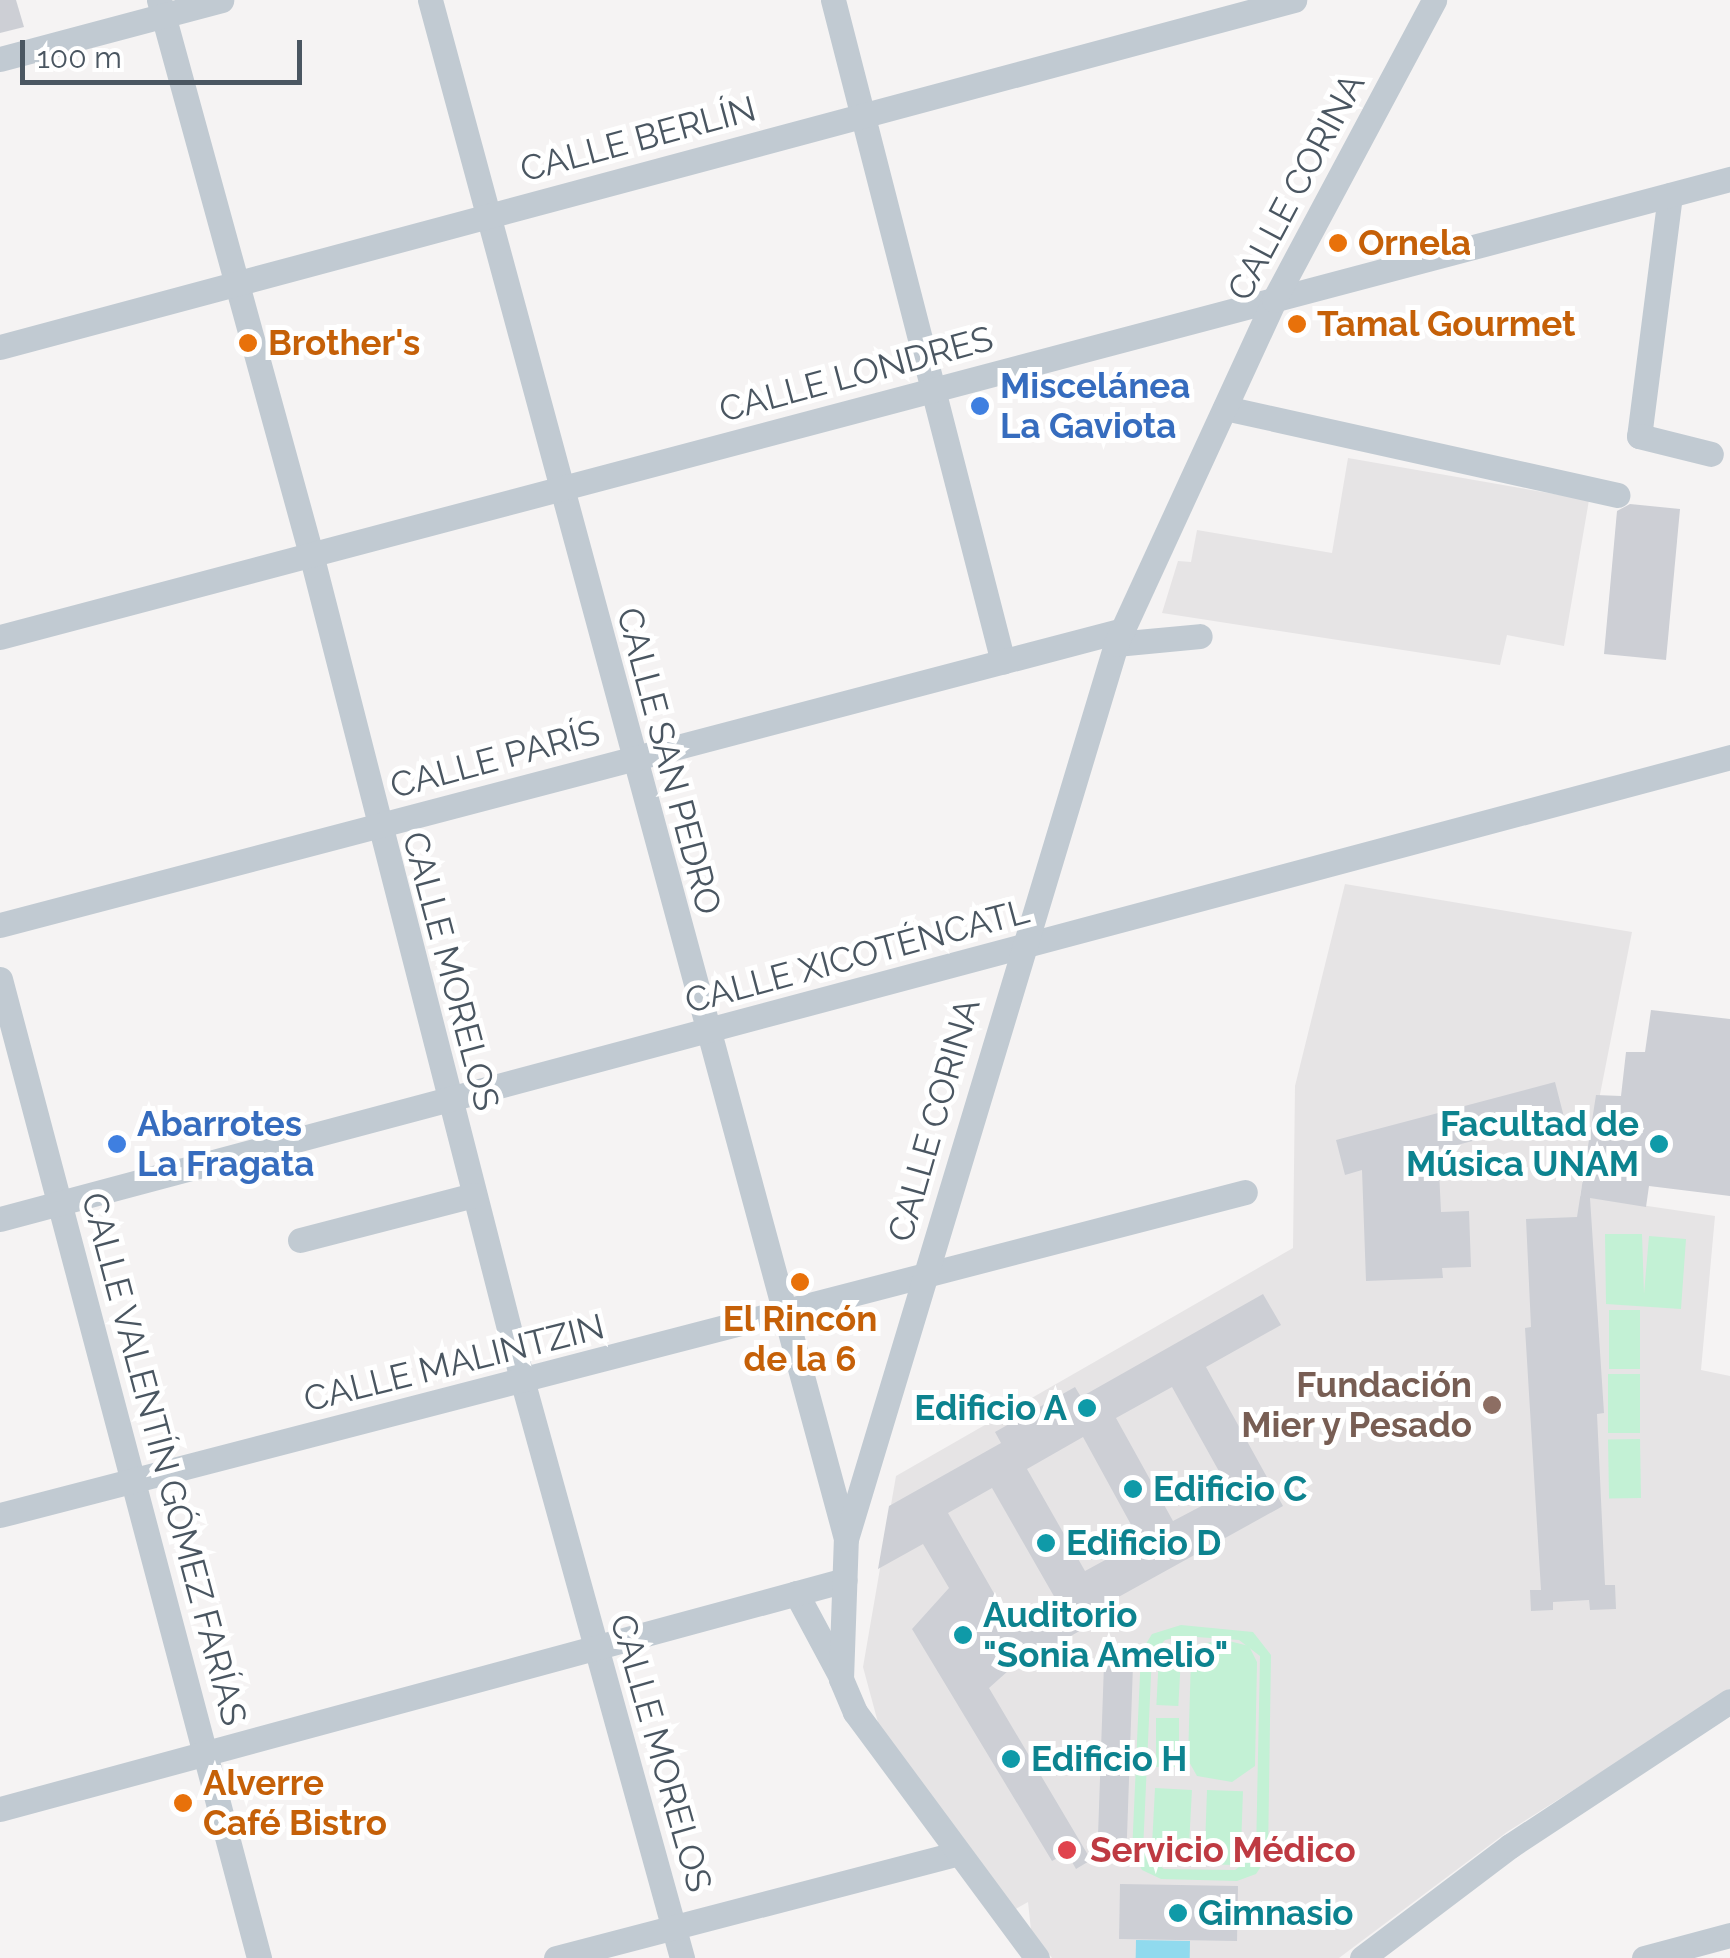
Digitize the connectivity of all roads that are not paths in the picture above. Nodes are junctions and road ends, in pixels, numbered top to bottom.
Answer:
1 (221, 0) edge
2 (430, 0) edge
3 (833, 0) edge
4 (1294, 0) edge
5 (1434, 0) edge
6 (161, 7) edge
7 (0, 59) edge
8 (864, 113) junction
9 (1730, 179) edge
10 (1670, 195) junction
11 (488, 216) junction
12 (240, 282) junction
13 (1274, 300) junction
14 (0, 346) edge
15 (935, 390) junction
16 (1236, 410) junction
17 (1711, 454) dead end
18 (558, 488) junction
19 (1617, 495) dead end
20 (311, 554) junction
21 (1200, 636) dead end
22 (0, 637) edge
23 (1120, 637) junction
24 (1002, 662) junction
25 (1730, 757) edge
26 (633, 758) junction
27 (377, 827) junction
28 (0, 925) edge
29 (1020, 949) junction
30 (0, 978) edge
31 (706, 1032) junction
32 (450, 1102) junction
33 (1245, 1192) dead end
34 (474, 1195) junction
35 (60, 1202) junction
36 (0, 1219) edge
37 (300, 1240) dead end
38 (926, 1279) junction
39 (784, 1314) junction
40 (522, 1383) junction
41 (133, 1479) junction
42 (0, 1515) edge
43 (846, 1539) junction
44 (845, 1580) junction
45 (796, 1593) junction
46 (594, 1650) junction
47 (841, 1678) junction
48 (1730, 1701) edge
49 (205, 1753) junction
50 (0, 1809) edge
51 (958, 1853) junction
52 (673, 1927) junction
53 (1730, 1935) edge
54 (259, 1958) edge
55 (556, 1958) edge
56 (682, 1958) edge
57 (1036, 1958) edge
58 (1362, 1958) edge
59 (1644, 1958) edge

1 - 6 street
2 - 11 street, CALLE SAN PEDRO
3 - 8 street
4 - 8 street, CALLE BERLÍN
5 - 13 street, CALLE CORINA
6 - 7 street
6 - 12 street, CALLE MORELOS
8 - 11 street, CALLE BERLÍN
8 - 15 street
9 - 10 street, CALLE LONDRES
10 - 13 street, CALLE LONDRES
10 - 17 street
11 - 12 street, CALLE BERLÍN
11 - 18 street, CALLE SAN PEDRO
12 - 14 street, CALLE BERLÍN
12 - 20 street, CALLE MORELOS
13 - 15 street, CALLE LONDRES
13 - 16 street, CALLE CORINA
15 - 18 street, CALLE LONDRES
15 - 24 street
16 - 19 street
16 - 23 street, CALLE CORINA
18 - 20 street, CALLE LONDRES
18 - 26 street, CALLE SAN PEDRO
20 - 22 street, CALLE LONDRES
20 - 27 street, CALLE MORELOS
21 - 23 street, CALLE PARÍS
23 - 24 street, CALLE PARÍS
23 - 29 street, CALLE CORINA
24 - 26 street, CALLE PARÍS
25 - 29 street, CALLE XICOTÉNCATL
26 - 27 street, CALLE PARÍS
26 - 31 street, CALLE SAN PEDRO
27 - 28 street, CALLE PARÍS
27 - 32 street, CALLE MORELOS
29 - 31 street, CALLE XICOTÉNCATL
29 - 38 street, CALLE CORINA
30 - 35 street, CALLE VALENTÍN GÓMEZ FARÍAS
31 - 32 street, CALLE XICOTÉNCATL
31 - 39 street, CALLE SAN PEDRO
32 - 34 street, CALLE MORELOS
32 - 35 street, CALLE XICOTÉNCATL
33 - 38 street, CALLE MALINTZIN
34 - 37 street
34 - 40 street, CALLE MORELOS
35 - 36 street, CALLE XICOTÉNCATL
35 - 41 street, CALLE VALENTÍN GÓMEZ FARÍAS
38 - 39 street, CALLE MALINTZIN
38 - 43 street, CALLE CORINA
39 - 40 street, CALLE MALINTZIN
39 - 43 street, CALLE SAN PEDRO
40 - 41 street, CALLE MALINTZIN
40 - 46 street, CALLE MORELOS
41 - 42 street, CALLE MALINTZIN
41 - 49 street, CALLE VALENTÍN GÓMEZ FARÍAS
43 - 44 street, CALLE CORINA
44 - 45 street
44 - 47 street
45 - 46 street
45 - 47 street
46 - 49 street
46 - 52 street, CALLE MORELOS
47 - 51 street
48 - 58 street
49 - 50 street
49 - 54 street, CALLE VALENTÍN GÓMEZ FARÍAS
51 - 52 street
51 - 57 street
52 - 55 street
52 - 56 street, CALLE MORELOS
53 - 59 street

